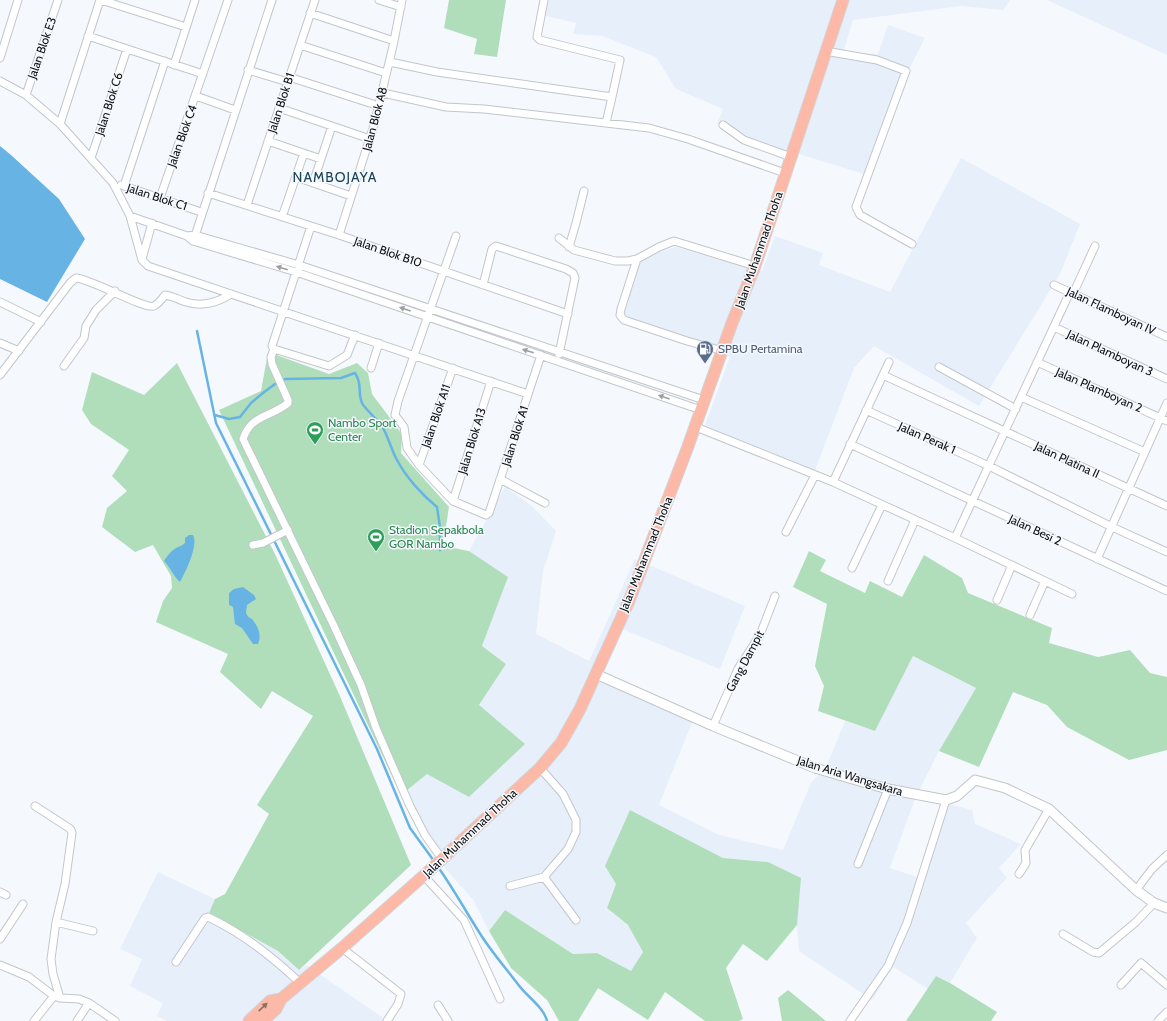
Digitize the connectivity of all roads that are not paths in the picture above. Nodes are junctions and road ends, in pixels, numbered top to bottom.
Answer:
1 (18, 0) edge
2 (58, 0) edge
3 (100, 0) edge
4 (195, 0) edge
5 (228, 0) edge
6 (272, 0) edge
7 (315, 0) edge
8 (379, 0) edge
9 (544, 0) edge
10 (843, 0) edge
11 (402, 3) edge
12 (310, 14) junction
13 (186, 27) junction
14 (88, 36) junction
15 (394, 40) junction
16 (300, 45) junction
17 (127, 49) junction
18 (825, 51) junction
19 (0, 58) edge
20 (165, 62) junction
21 (390, 62) junction
22 (174, 64) junction
23 (248, 70) junction
24 (386, 73) junction
25 (203, 74) junction
26 (288, 79) junction
27 (0, 80) edge
28 (383, 92) junction
29 (26, 95) junction
30 (196, 96) junction
31 (612, 96) junction
32 (379, 106) junction
33 (279, 108) junction
34 (235, 110) junction
35 (606, 123) junction
36 (60, 124) junction
37 (722, 125) dead end
38 (332, 126) junction
39 (370, 139) junction
40 (268, 141) junction
41 (304, 153) junction
42 (791, 156) junction
43 (91, 158) junction
44 (321, 159) junction
45 (785, 173) junction
46 (296, 177) junction
47 (113, 183) junction
48 (313, 183) junction
49 (124, 186) junction
50 (584, 191) dead end
51 (208, 193) junction
52 (351, 196) junction
53 (160, 198) junction
54 (247, 205) junction
55 (202, 212) junction
56 (130, 216) junction
57 (282, 217) junction
58 (152, 223) junction
59 (311, 226) junction
60 (339, 235) junction
61 (456, 236) dead end
62 (194, 238) junction
63 (559, 238) dead end
64 (912, 244) dead end
65 (1095, 246) dead end
66 (569, 247) junction
67 (637, 259) junction
68 (142, 260) junction
69 (299, 264) junction
70 (754, 266) junction
71 (296, 272) junction
72 (444, 272) junction
73 (483, 285) junction
74 (1054, 285) dead end
75 (115, 291) junction
76 (1072, 293) junction
77 (231, 294) junction
78 (0, 302) edge
79 (431, 309) junction
80 (284, 311) junction
81 (568, 314) junction
82 (428, 317) junction
83 (41, 322) junction
84 (1054, 327) junction
85 (355, 335) junction
86 (1167, 337) edge
87 (0, 343) edge
88 (379, 343) junction
89 (274, 348) junction
90 (19, 351) junction
91 (560, 351) junction
92 (723, 351) junction
93 (541, 355) junction
94 (415, 356) junction
95 (557, 360) junction
96 (889, 362) dead end
97 (1037, 362) junction
98 (64, 366) dead end
99 (939, 367) dead end
100 (371, 368) dead end
101 (453, 368) junction
102 (882, 375) junction
103 (0, 376) edge
104 (1167, 379) edge
105 (490, 381) junction
106 (528, 394) junction
107 (1021, 397) junction
108 (1167, 403) edge
109 (703, 405) junction
110 (1016, 409) junction
111 (866, 410) junction
112 (1164, 419) edge
113 (696, 427) junction
114 (1005, 432) junction
115 (850, 444) junction
116 (1145, 452) junction
117 (419, 465) junction
118 (989, 466) junction
119 (815, 475) junction
120 (500, 479) junction
121 (833, 482) junction
122 (1129, 489) junction
123 (453, 501) junction
124 (973, 501) junction
125 (545, 503) dead end
126 (882, 504) junction
127 (1167, 506) edge
128 (915, 520) junction
129 (1112, 527) junction
130 (288, 530) junction
131 (786, 532) dead end
132 (955, 538) junction
133 (253, 545) dead end
134 (1167, 552) edge
135 (1097, 559) junction
136 (1012, 565) junction
137 (852, 568) dead end
138 (888, 581) dead end
139 (1045, 581) junction
140 (1167, 591) edge
141 (1072, 594) dead end
142 (775, 596) dead end
143 (997, 600) dead end
144 (1030, 615) dead end
145 (596, 674) junction
146 (713, 726) junction
147 (540, 768) junction
148 (888, 789) junction
149 (946, 800) junction
150 (35, 806) dead end
151 (1049, 809) junction
152 (1167, 855) edge
153 (441, 860) junction
154 (858, 864) dead end
155 (1019, 874) dead end
156 (424, 875) junction
157 (544, 877) junction
158 (510, 886) dead end
159 (1136, 890) junction
160 (1154, 903) junction
161 (23, 904) dead end
162 (1167, 908) edge
163 (576, 920) dead end
164 (56, 922) junction
165 (93, 931) dead end
166 (1063, 934) dead end
167 (0, 939) edge
168 (342, 948) junction
169 (176, 962) dead end
170 (0, 965) edge
171 (300, 983) junction
172 (1121, 985) dead end
173 (1167, 985) edge
174 (57, 997) junction
175 (280, 999) junction
176 (500, 999) dead end
177 (89, 1003) junction
178 (438, 1005) dead end
179 (1167, 1012) edge
180 (34, 1021) edge
181 (77, 1021) edge
182 (115, 1021) edge
183 (249, 1021) edge
184 (263, 1021) edge
185 (387, 1021) edge
186 (448, 1021) edge
187 (850, 1021) edge
188 (1158, 1021) edge

1 - 19 street
2 - 29 street, Jalan Blok E3
3 - 13 street
3 - 14 street
4 - 13 street
5 - 25 street, Jalan Blok C4
6 - 23 street
7 - 12 street, Jalan Blok B1
8 - 11 street
9 - 31 street
10 - 18 main road, Jalan Muhammad Thoha
11 - 15 street, Jalan Blok A8
12 - 15 street
12 - 16 street, Jalan Blok B1
13 - 22 street
14 - 17 street
14 - 36 street
15 - 21 street, Jalan Blok A8
16 - 24 street
16 - 26 street, Jalan Blok B1
17 - 20 street
17 - 43 street, Jalan Blok C6
18 - 42 main road, Jalan Muhammad Thoha
18 - 64 street
20 - 22 street
20 - 49 street
21 - 24 street, Jalan Blok A8
21 - 31 street
22 - 25 street
23 - 26 street
23 - 34 street
24 - 28 street, Jalan Blok A8
25 - 30 street, Jalan Blok C4
26 - 32 street
26 - 33 street, Jalan Blok B1
27 - 29 street
28 - 32 street, Jalan Blok A8
28 - 35 street
29 - 36 street
30 - 34 street
30 - 53 street, Jalan Blok C4
31 - 35 street
32 - 39 street, Jalan Blok A8
33 - 38 street
33 - 40 street, Jalan Blok B1
34 - 51 street
35 - 45 street
36 - 43 street
37 - 42 street
38 - 39 street
38 - 44 street
39 - 52 street, Jalan Blok A8
40 - 41 street
40 - 54 street, Jalan Blok B1
41 - 44 street
41 - 46 street
42 - 45 main road, Jalan Muhammad Thoha
43 - 47 street
44 - 48 street
45 - 70 main road, Jalan Muhammad Thoha
46 - 48 street
46 - 57 street
47 - 49 street, Jalan Blok C1
47 - 56 street
48 - 52 street
49 - 53 street, Jalan Blok C1
50 - 66 street
51 - 54 street, Jalan Blok B10
51 - 55 street
52 - 60 street, Jalan Blok A8
53 - 55 street, Jalan Blok C1
54 - 57 street, Jalan Blok B10
55 - 62 street
56 - 58 street
56 - 68 street
57 - 59 street, Jalan Blok B10
58 - 62 street
58 - 68 street
59 - 60 street, Jalan Blok B10
59 - 69 street
60 - 72 street, Jalan Blok B10
61 - 72 street
62 - 69 street
71 -> 62 street
63 - 66 street
65 - 76 street
66 - 67 street
67 - 70 street
67 - 92 street
68 - 77 street
69 - 71 street
69 - 79 street
70 - 92 main road, Jalan Muhammad Thoha
71 - 80 street
82 -> 71 street
72 - 73 street, Jalan Blok B10
72 - 79 street
73 - 81 street, Jalan Blok B10
73 - 81 street
74 - 76 street, Jalan Flamboyan IV
75 - 77 street
75 - 83 street
75 - 98 street
76 - 84 street
76 - 86 street, Jalan Flamboyan IV
77 - 80 street
78 - 83 street
79 - 82 street
79 - 91 street
80 - 85 street
80 - 89 street
81 - 91 street
93 -> 82 street
82 - 94 street
83 - 90 street
84 - 97 street
84 - 104 street, Jalan Plamboyan 3
85 - 88 street
85 - 89 street
87 - 90 street
88 - 94 street
88 - 100 street
89 - 130 street
90 - 103 street
91 - 95 street
91 - 109 street
92 - 109 main road, Jalan Muhammad Thoha
93 - 95 street
93 - 106 street, Jalan Blok A1
94 - 101 street
94 - 117 street
109 -> 95 street
96 - 102 street
97 - 107 street
97 - 112 street, Jalan Plamboyan 2
99 - 110 street
101 - 105 street
101 - 117 street, Jalan Blok A11
102 - 111 street
102 - 114 street, Jalan Platina II
105 - 106 street
105 - 123 street, Jalan Blok A13
106 - 120 street, Jalan Blok A1
107 - 110 street
107 - 116 street
108 - 112 street
109 - 113 main road, Jalan Muhammad Thoha
110 - 114 street
111 - 115 street
111 - 118 street, Jalan Perak 1
112 - 116 street
113 - 119 street
113 - 145 main road, Jalan Muhammad Thoha
114 - 118 street
114 - 122 street, Jalan Platina II
115 - 121 street
115 - 124 street, Jalan Besi 2
116 - 122 street
117 - 123 street
118 - 124 street
118 - 129 street, Jalan Perak 1
119 - 121 street
119 - 131 street
120 - 123 street, Jalan Blok A1
120 - 125 street
121 - 126 street
122 - 127 street, Jalan Platina II
122 - 129 street
124 - 132 street
124 - 135 street, Jalan Besi 2
126 - 128 street
126 - 137 street
128 - 132 street
128 - 138 street
129 - 134 street, Jalan Perak 1
129 - 135 street
130 - 133 street
130 - 153 street
132 - 136 street
135 - 140 street, Jalan Besi 2
136 - 139 street
136 - 143 street
139 - 141 street
139 - 144 street
142 - 146 street, Gang Dampit
145 - 146 street, Jalan Aria Wangsakara
145 - 147 main road, Jalan Muhammad Thoha
146 - 148 street, Jalan Aria Wangsakara
147 - 153 main road, Jalan Muhammad Thoha
147 - 157 street
148 - 149 street, Jalan Aria Wangsakara
148 - 154 street
149 - 151 street
149 - 187 street
150 - 164 street
151 - 155 street
151 - 159 street
152 - 159 street
153 - 156 main road, Jalan Muhammad Thoha
156 - 168 main road, Jalan Muhammad Thoha
156 - 176 street
157 - 158 street
157 - 163 street
159 - 160 street
160 - 162 street
160 - 166 street
161 - 167 street
164 - 165 street
164 - 174 street
168 - 171 main road, Jalan Muhammad Thoha
168 - 185 street
169 - 171 street
170 - 174 street
171 - 175 main road, Jalan Muhammad Thoha
172 - 173 street
174 - 177 street
174 - 180 street
183 -> 175 main road, Jalan Muhammad Thoha
175 - 184 main road, Jalan Muhammad Thoha
177 - 181 street
177 - 182 street
178 - 186 street
179 - 188 street

